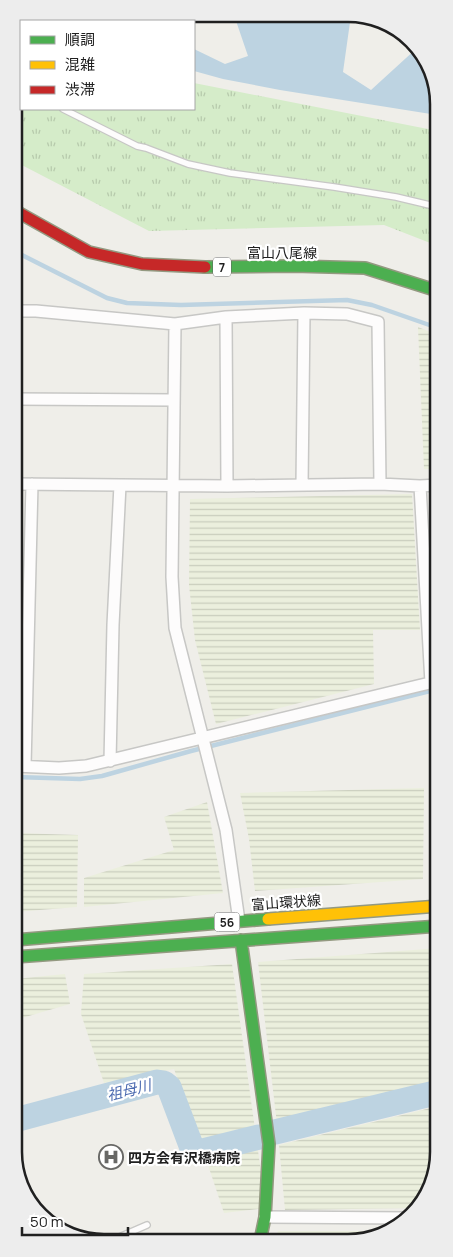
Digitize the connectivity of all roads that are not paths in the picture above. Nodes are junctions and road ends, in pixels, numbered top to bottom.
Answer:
1 (65, 110) edge
2 (430, 205) edge
3 (23, 215) edge
4 (430, 288) edge
5 (23, 311) edge
6 (304, 313) junction
7 (226, 317) junction
8 (175, 324) junction
9 (23, 398) edge
10 (174, 400) junction
11 (23, 484) edge
12 (32, 484) junction
13 (380, 484) junction
14 (120, 485) junction
15 (173, 485) junction
16 (302, 485) junction
17 (430, 485) edge
18 (227, 486) junction
19 (420, 486) junction
20 (430, 617) edge
21 (430, 683) edge
22 (22, 709) edge
23 (203, 737) junction
24 (110, 761) junction
25 (22, 766) edge
26 (430, 907) edge
27 (239, 921) junction
28 (430, 927) edge
29 (22, 939) edge
30 (241, 940) junction
31 (22, 956) edge
32 (265, 1217) junction
33 (399, 1218) edge
34 (146, 1226) dead end
35 (128, 1234) edge
36 (262, 1234) edge

1 - 2 lane
3 - 4 main road, 富山八尾線 / 7
5 - 8 street
6 - 7 street
6 - 13 street
6 - 16 street
7 - 8 street
7 - 18 street
8 - 10 street
9 - 10 street
10 - 15 street
11 - 12 street
12 - 14 street
12 - 22 street
13 - 16 street
13 - 19 street
14 - 15 street
14 - 24 street
15 - 18 street
15 - 23 street
16 - 18 street
17 - 19 street
19 - 20 street
21 - 23 street
23 - 24 street
23 - 27 street
24 - 25 street
26 - 27 main road, 富山環状線 / 56
27 - 29 main road, 富山環状線 / 56
28 - 30 main road, 56
30 - 31 main road, 56
30 - 32 main road
32 - 33 street
32 - 36 main road
34 - 35 lane

